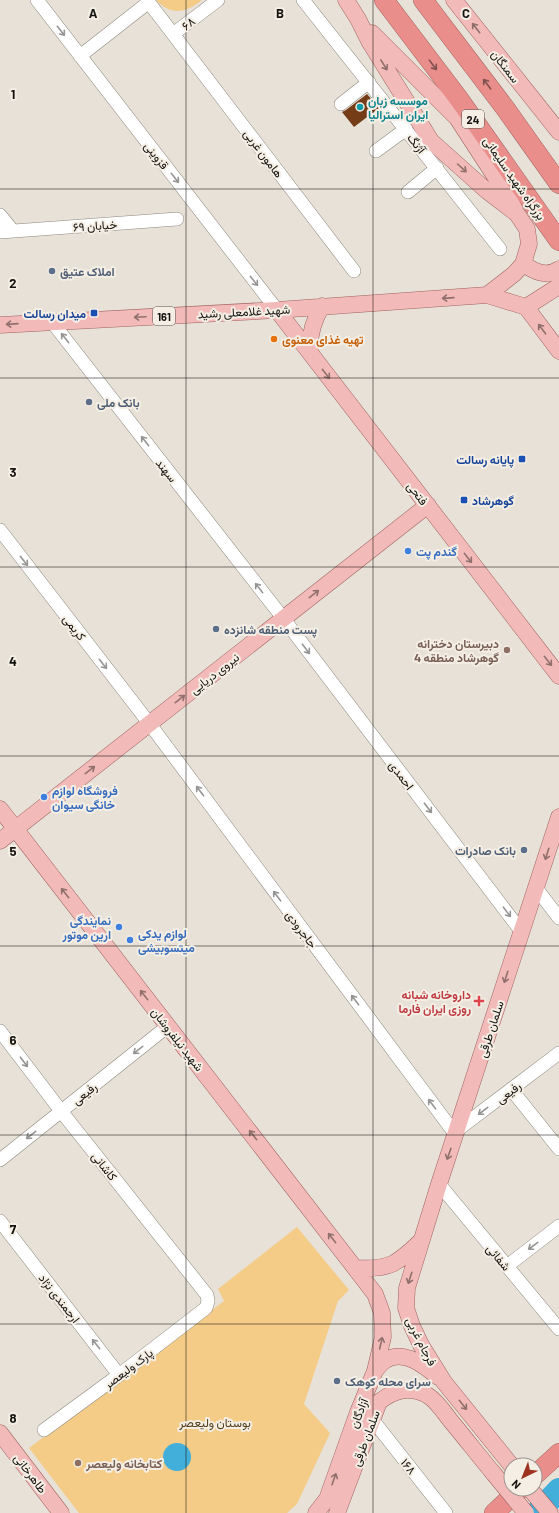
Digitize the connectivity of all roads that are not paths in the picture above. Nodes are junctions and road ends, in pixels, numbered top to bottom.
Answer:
1 (37, 0) edge
2 (218, 0) edge
3 (303, 0) edge
4 (346, 0) edge
5 (384, 0) edge
6 (423, 0) edge
7 (454, 0) edge
8 (148, 1) edge
9 (358, 19) junction
10 (174, 34) junction
11 (80, 56) junction
12 (368, 82) junction
13 (341, 104) dead end
14 (505, 108) junction
15 (557, 125) edge
16 (406, 130) junction
17 (376, 151) dead end
18 (559, 162) edge
19 (437, 168) junction
20 (559, 184) edge
21 (408, 192) dead end
22 (517, 214) junction
23 (0, 215) edge
24 (177, 219) dead end
25 (6, 232) edge
26 (559, 241) edge
27 (500, 249) dead end
28 (523, 264) junction
29 (559, 270) edge
30 (354, 271) dead end
31 (559, 286) edge
32 (487, 295) junction
33 (322, 306) junction
34 (526, 307) junction
35 (277, 310) junction
36 (52, 322) junction
37 (0, 325) edge
38 (310, 352) junction
39 (559, 352) edge
40 (428, 505) junction
41 (0, 530) edge
42 (283, 618) junction
43 (559, 676) edge
44 (149, 723) junction
45 (0, 809) edge
46 (559, 817) edge
47 (15, 829) junction
48 (0, 841) edge
49 (536, 888) junction
50 (559, 918) edge
51 (521, 931) junction
52 (168, 1026) junction
53 (0, 1031) edge
54 (559, 1053) edge
55 (511, 1089) junction
56 (62, 1111) junction
57 (456, 1134) junction
58 (559, 1149) edge
59 (0, 1160) edge
60 (439, 1184) junction
61 (0, 1221) edge
62 (559, 1226) edge
63 (421, 1241) junction
64 (507, 1266) junction
65 (356, 1268) junction
66 (208, 1301) joint
67 (559, 1329) edge
68 (374, 1371) junction
69 (119, 1375) junction
70 (444, 1382) junction
71 (372, 1420) junction
72 (44, 1430) dead end
73 (0, 1433) edge
74 (559, 1453) edge
75 (505, 1457) edge
76 (543, 1468) edge
77 (511, 1497) edge
78 (537, 1497) edge
79 (61, 1513) edge
80 (316, 1513) edge
81 (337, 1513) edge
82 (446, 1513) edge
83 (494, 1513) edge
84 (526, 1513) edge
85 (550, 1513) edge

1 -> 11 street, قزوینی
2 - 10 street, ۶۸
3 - 12 street, آژنگ
4 - 9 main road
5 -> 26 highway, بزرگراه شهید سلیمانی / 24
14 -> 6 highway, 24
15 -> 7 main road, سمنگان
8 - 10 street, ۶۸
8 - 11 street
9 - 22 main road
9 -> 22 main road
10 - 30 street, هامون غربی
11 -> 35 street, قزوینی
12 - 13 street
12 - 16 street, آژنگ
14 - 18 highway
14 - 20 highway, 24
16 - 17 street
16 - 19 street, آژنگ
19 - 21 street
19 - 27 street, آژنگ
22 - 28 main road
23 - 25 street, خیابان ۶۹
24 - 25 street, خیابان ۶۹
28 - 29 main road
28 - 32 main road
31 - 34 main road
32 -> 33 main road, شهید غلامعلی رشید / 161
32 - 34 main road, شهید غلامعلی رشید / 161
33 - 35 main road, شهید غلامعلی رشید / 161
33 - 38 main road
39 -> 34 main road
35 -> 36 main road, شهید غلامعلی رشید / 161
35 - 38 main road, فتحی
36 -> 37 main road, شهید غلامعلی رشید / 161
42 -> 36 street, سهند
38 -> 40 main road, فتحی
42 -> 40 main road, نیروی دریایی
40 -> 43 main road, فتحی
41 -> 44 street, کریمی
44 -> 42 main road, نیروی دریایی
42 -> 51 street, احمدی
47 -> 44 main road, نیروی دریایی
57 -> 44 street, جاجرودی
45 - 47 main road, شهید نیلفروشان
46 -> 49 main road, سلمان طرقی
47 - 48 main road, نیروی دریایی
52 -> 47 main road, شهید نیلفروشان
49 - 50 street
49 - 51 main road, سلمان طرقی
51 -> 57 main road, سلمان طرقی
52 -> 56 street, رفیعی
65 -> 52 main road, شهید نیلفروشان
53 -> 56 street, کاشانی
54 - 55 street, رفیعی
55 -> 57 street, رفیعی
55 - 58 street
56 -> 59 street, رفیعی
56 - 66 street, کاشانی
57 -> 60 main road, سلمان طرقی
60 - 63 main road, سلمان طرقی
60 - 64 street, شفائی
69 -> 61 street, ارجمندی نژاد
62 -> 64 street
63 - 65 main road
63 -> 70 main road, فرجام غربی
64 - 67 street, شفائی
68 -> 65 main road, آزادگان
66 - 69 street, پارک ولیعصر
68 - 70 main road
80 -> 68 main road, آزادگان
69 - 72 street, پارک ولیعصر
70 -> 75 main road, فرجام غربی
71 - 81 main road, سلمان طرقی
71 - 82 street, ۱۶۸
71 - 84 main road, سلمان طرقی, bridge
73 - 79 main road, طاهرخانی
74 - 76 highway
77 - 83 highway
78 - 85 main road

